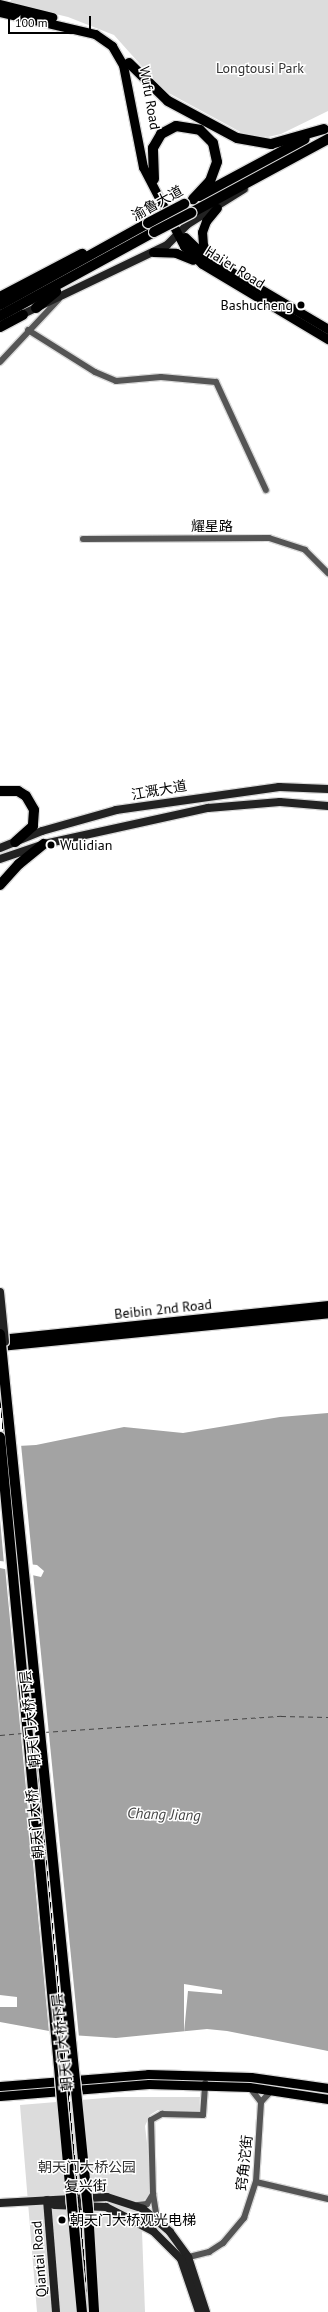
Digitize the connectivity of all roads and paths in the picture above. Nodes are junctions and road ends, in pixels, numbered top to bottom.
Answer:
1 (0, 4) edge
2 (0, 12) edge
3 (129, 63) junction
4 (326, 128) edge
5 (328, 139) edge
6 (268, 172) junction
7 (154, 183) junction
8 (188, 202) junction
9 (217, 208) junction
10 (178, 232) junction
11 (123, 238) junction
12 (153, 252) junction
13 (202, 264) junction
14 (74, 278) junction
15 (239, 278) junction
16 (0, 296) edge
17 (62, 296) junction
18 (0, 305) edge
19 (36, 308) junction
20 (23, 315) junction
21 (0, 318) edge
22 (36, 321) junction
23 (0, 327) edge
24 (328, 328) edge
25 (28, 330) junction
26 (328, 339) edge
27 (0, 362) edge
28 (266, 490) dead end
29 (83, 539) dead end
30 (328, 573) edge
31 (328, 789) edge
32 (0, 791) edge
33 (328, 806) edge
34 (15, 842) junction
35 (44, 844) junction
36 (0, 848) edge
37 (0, 859) edge
38 (0, 885) edge
39 (0, 1292) edge
40 (328, 1305) edge
41 (328, 1313) edge
42 (0, 1334) edge
43 (0, 1339) edge
44 (0, 1346) edge
45 (0, 1437) edge
46 (0, 1468) edge
47 (205, 2075) junction
48 (0, 2086) edge
49 (205, 2086) junction
50 (249, 2087) junction
51 (328, 2088) edge
52 (272, 2090) junction
53 (0, 2096) edge
54 (328, 2099) edge
55 (261, 2102) junction
56 (256, 2182) junction
57 (153, 2194) junction
58 (328, 2199) edge
59 (48, 2202) junction
60 (0, 2203) edge
61 (131, 2203) junction
62 (0, 2208) edge
63 (159, 2222) junction
64 (153, 2231) junction
65 (184, 2258) junction
66 (56, 2312) edge
67 (81, 2312) edge
68 (94, 2312) edge
69 (98, 2312) edge
70 (199, 2312) edge
71 (206, 2312) edge

1 - 3 main road, Wufu Road
2 - 7 main road, Wufu Road
3 - 4 highway
3 - 7 main road, Wufu Road
4 - 8 highway, 渝鲁大道
5 - 6 highway, 渝鲁大道
6 - 9 main road, 渝鲁大道
6 - 14 highway, 渝鲁大道, bridge
7 - 8 highway
7 - 10 main road, Wufu Road
8 - 11 highway, 渝鲁大道, bridge
9 - 10 main road, 渝鲁大道
9 - 15 main road
10 - 12 main road, 渝鲁大道
10 - 13 main road, Hai'er Road
10 - 15 main road, Hai'er Road
11 - 16 highway
11 - 18 highway, 渝鲁大道
12 - 13 main road
12 - 17 main road, 渝鲁大道
13 - 26 main road, Hai'er Road
14 - 19 highway
14 - 21 highway, 渝鲁大道
15 - 24 main road, Hai'er Road
17 - 19 main road, 渝鲁大道
17 - 22 street
19 - 20 main road, 渝鲁大道
20 - 21 main road, 渝鲁大道
20 - 22 street
20 - 23 highway
22 - 25 street
25 - 27 street
25 - 28 street
29 - 30 street, 耀星路
31 - 34 main road, 江溉大道
32 - 34 highway
33 - 35 main road, 江溉大道
34 - 36 main road, 江溉大道
35 - 37 main road, 江溉大道
35 - 38 highway
39 - 69 main road, 朝天门大桥下层, bridge
40 - 43 main road, Beibin 2nd Road
41 - 44 main road, Beibin 2nd Road
42 - 68 highway, 朝天门大桥, bridge
45 - 67 highway, 朝天门大桥, bridge
46 - 67 main road, 朝天门大桥下层, bridge
47 - 48 main road
47 - 49 street
47 - 51 main road
49 - 50 main road
49 - 53 main road
49 - 57 street
50 - 52 main road
50 - 55 street
52 - 54 main road
52 - 55 street
55 - 56 street, 窍角沱街
56 - 58 street
56 - 65 street, 窍角沱街
57 - 61 street
57 - 63 street
59 - 60 main road, Qiantai Road
59 - 61 main road, 复兴街
59 - 62 main road, Qiantai Road
59 - 64 main road, 复兴街
59 - 66 main road, Qiantai Road
61 - 63 main road, 复兴街
63 - 64 main road
63 - 65 main road, 复兴街
64 - 65 main road, 复兴街
65 - 70 main road, 复兴街
65 - 71 main road, 复兴街

